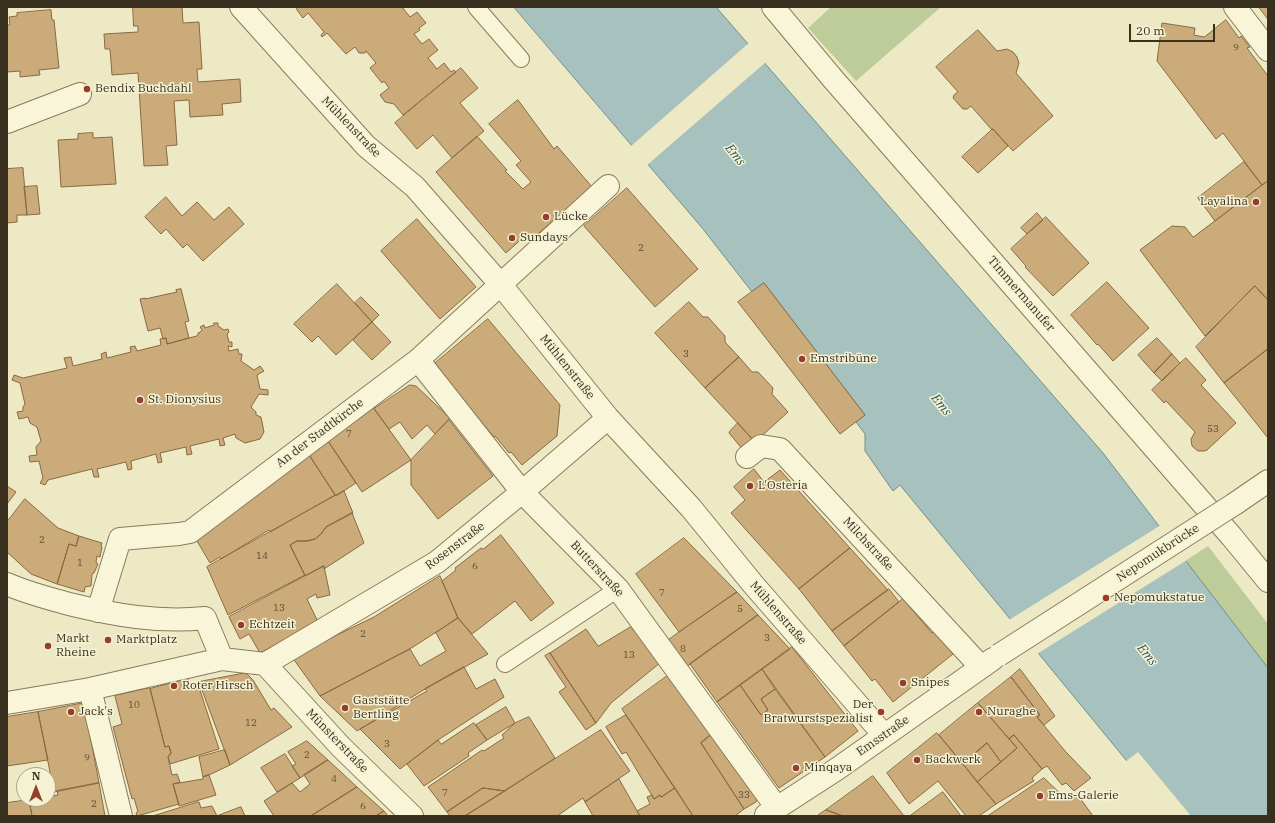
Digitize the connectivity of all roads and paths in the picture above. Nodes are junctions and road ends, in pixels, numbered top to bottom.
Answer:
1 (241, 7) edge
2 (476, 7) edge
3 (773, 7) edge
4 (1235, 7) edge
5 (1268, 50) edge
6 (521, 59) dead end
7 (80, 94) dead end
8 (7, 122) edge
9 (608, 186) dead end
10 (501, 285) junction
11 (418, 360) junction
12 (608, 418) junction
13 (747, 457) dead end
14 (1268, 481) edge
15 (522, 492) junction
16 (1268, 581) edge
17 (7, 584) edge
18 (618, 589) junction
19 (98, 611) junction
20 (999, 654) joint
21 (222, 659) junction
22 (265, 664) junction
23 (506, 664) dead end
24 (981, 667) junction
25 (90, 689) junction
26 (7, 703) edge
27 (884, 735) junction
28 (771, 812) edge
29 (121, 816) edge
30 (412, 816) edge

1 - 10 street, Mühlenstraße
2 - 6 lane
3 - 16 street, Timmermanufer
4 - 5 street
7 - 8 street
9 - 10 street, An der Stadtkirche
10 - 11 street, An der Stadtkirche
10 - 12 street, Mühlenstraße
11 - 15 street, Butterstraße
11 - 19 street, An der Stadtkirche
12 - 15 street, Rosenstraße
12 - 27 street, Mühlenstraße
13 - 24 street, Milchstraße
14 - 20 street, Nepomukbrücke, bridge
15 - 18 street, Butterstraße
15 - 22 street, Rosenstraße
17 - 19 street
18 - 23 lane
18 - 28 street, Butterstraße
19 - 21 street
20 - 24 street, Emsstraße
21 - 22 street
21 - 25 street
22 - 30 street, Münsterstraße
24 - 27 street, Emsstraße
25 - 26 street
25 - 29 street
27 - 28 street, Emsstraße

